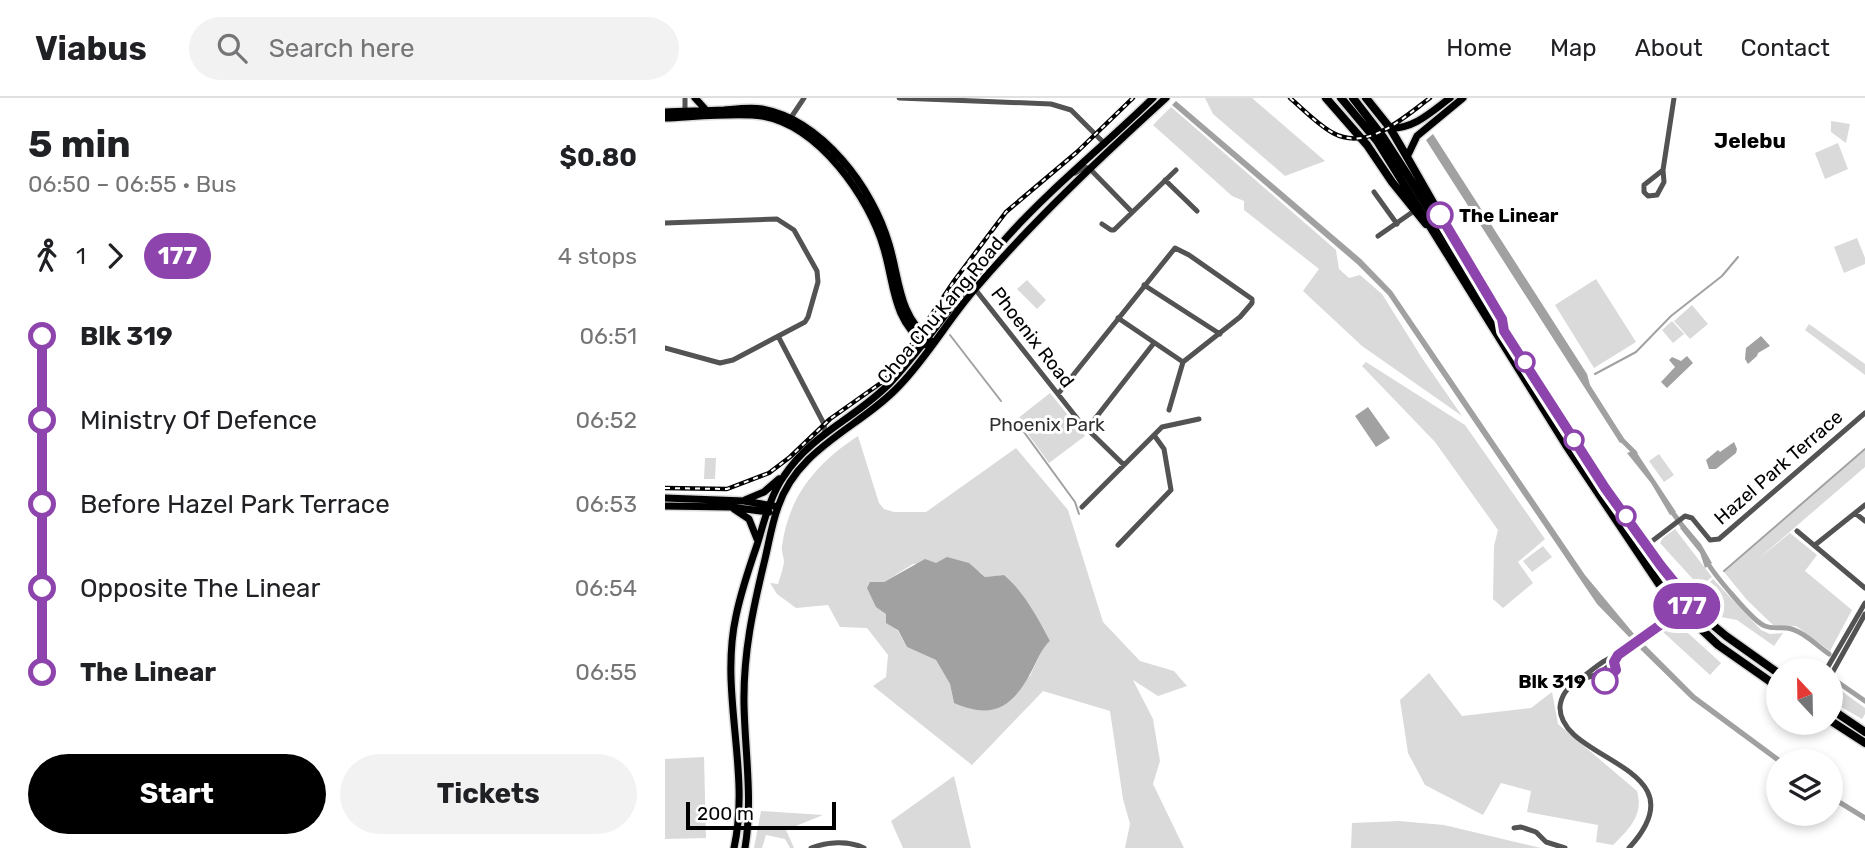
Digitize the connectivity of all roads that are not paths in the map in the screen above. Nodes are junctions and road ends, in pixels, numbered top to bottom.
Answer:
1 (685, 98) edge
2 (694, 98) edge
3 (804, 98) edge
4 (899, 98) edge
5 (1153, 98) edge
6 (1167, 98) edge
7 (1326, 98) edge
8 (1341, 98) edge
9 (1353, 98) edge
10 (1366, 98) edge
11 (1450, 98) edge
12 (1463, 98) edge
13 (1674, 98) edge
14 (1437, 107) junction
15 (1446, 110) junction
16 (707, 111) junction
17 (665, 112) edge
18 (687, 114) junction
19 (665, 118) edge
20 (789, 122) junction
21 (1389, 128) junction
22 (1105, 144) junction
23 (1407, 157) junction
24 (1090, 169) junction
25 (1176, 170) dead end
26 (1663, 170) junction
27 (1071, 176) junction
28 (1403, 176) junction
29 (1165, 180) junction
30 (1374, 192) dead end
31 (1031, 211) junction
32 (1197, 211) dead end
33 (1414, 211) junction
34 (1132, 212) junction
35 (1040, 220) junction
36 (665, 223) edge
37 (1103, 224) dead end
38 (1397, 224) junction
39 (1430, 229) junction
40 (1011, 232) junction
41 (1025, 236) junction
42 (1378, 236) dead end
43 (1144, 285) junction
44 (975, 289) junction
45 (1118, 318) junction
46 (938, 324) junction
47 (918, 329) junction
48 (1504, 331) junction
49 (1220, 334) junction
50 (778, 337) junction
51 (928, 342) junction
52 (1154, 343) junction
53 (665, 348) edge
54 (1183, 362) junction
55 (1058, 394) junction
56 (1169, 410) dead end
57 (1865, 413) edge
58 (1199, 419) dead end
59 (824, 424) junction
60 (834, 425) junction
61 (1087, 429) junction
62 (825, 433) junction
63 (1154, 435) junction
64 (1124, 465) junction
65 (783, 476) junction
66 (665, 498) edge
67 (744, 500) junction
68 (1865, 505) edge
69 (665, 506) edge
70 (1082, 507) dead end
71 (730, 508) junction
72 (773, 509) junction
73 (1855, 513) junction
74 (1865, 521) edge
75 (1797, 531) dead end
76 (1115, 536) dead end
77 (758, 540) junction
78 (1647, 545) junction
79 (1815, 545) junction
80 (1865, 588) edge
81 (1669, 595) junction
82 (1691, 603) junction
83 (1865, 603) edge
84 (1682, 611) junction
85 (1865, 614) edge
86 (1662, 624) junction
87 (1697, 627) junction
88 (1751, 655) junction
89 (1833, 658) edge
90 (1840, 658) edge
91 (1766, 665) edge
92 (1747, 667) junction
93 (1766, 679) edge
94 (1843, 717) edge
95 (1843, 729) edge
96 (1865, 732) edge
97 (1865, 744) edge
98 (747, 749) junction
99 (737, 767) junction
100 (1514, 828) dead end
101 (734, 848) edge
102 (745, 848) edge
103 (811, 848) edge
104 (864, 848) edge
105 (1565, 848) edge
106 (1629, 848) edge

1 - 18 street
2 - 16 main road
2 - 18 street
3 - 20 street
4 - 22 street
5 - 22 main road, Choa Chu Kang Road
6 - 24 main road, Choa Chu Kang Road
7 - 33 highway
8 - 28 highway
9 - 28 highway
10 - 21 highway
11 - 14 main road
12 - 15 main road
13 - 26 street
14 - 15 main road
14 - 21 main road
15 - 23 main road
16 - 18 main road
16 - 20 main road
17 - 18 main road
18 - 19 main road
18 - 20 main road
20 - 47 main road
20 - 51 main road
21 - 23 highway
22 - 27 main road, Choa Chu Kang Road
23 - 48 highway
24 - 27 street
24 - 34 street
24 - 35 main road, Choa Chu Kang Road
25 - 29 street
26 - 26 street
27 - 31 main road, Choa Chu Kang Road
28 - 39 highway
28 - 48 highway
29 - 32 street
29 - 34 street
30 - 38 street
31 - 35 main road
31 - 40 main road, Choa Chu Kang Road
33 - 38 street
33 - 39 highway
34 - 37 street
35 - 41 main road, Choa Chu Kang Road
36 - 50 street
38 - 42 street
39 - 81 highway
40 - 41 main road
40 - 46 main road, Choa Chu Kang Road
41 - 44 main road, Choa Chu Kang Road
43 - 45 street
43 - 49 street
43 - 49 street
44 - 51 main road, Choa Chu Kang Road
44 - 55 street, Phoenix Road
45 - 52 street
45 - 55 street
46 - 47 main road
46 - 51 main road, Choa Chu Kang Road
47 - 51 main road
48 - 78 highway
49 - 54 street
50 - 53 street
50 - 59 street
51 - 60 main road, Choa Chu Kang Road
51 - 72 main road, Choa Chu Kang Road
52 - 54 street
52 - 61 street
54 - 56 street
55 - 61 street, Phoenix Road
57 - 78 street, Hazel Park Terrace
58 - 63 street
59 - 60 street
59 - 62 street
60 - 62 main road, Choa Chu Kang Road
61 - 64 street, Phoenix Road
62 - 65 main road, Choa Chu Kang Road
63 - 64 street
63 - 76 street
64 - 70 street
65 - 67 main road
65 - 72 main road, Choa Chu Kang Road
66 - 67 main road
67 - 72 main road
68 - 73 street
69 - 71 main road
71 - 72 main road
71 - 77 main road
72 - 77 main road
72 - 98 main road
73 - 74 street
73 - 79 street
75 - 79 street
77 - 99 main road
78 - 82 highway
79 - 80 street
81 - 84 highway
81 - 86 highway
82 - 84 street
82 - 88 highway
83 - 89 street
84 - 86 street
84 - 87 highway
85 - 90 street
86 - 87 highway
86 - 106 street
87 - 92 highway
88 - 91 highway
88 - 92 highway
92 - 93 highway
94 - 96 highway
95 - 97 highway
98 - 99 main road
98 - 102 main road
99 - 101 main road
100 - 105 street
103 - 104 street

